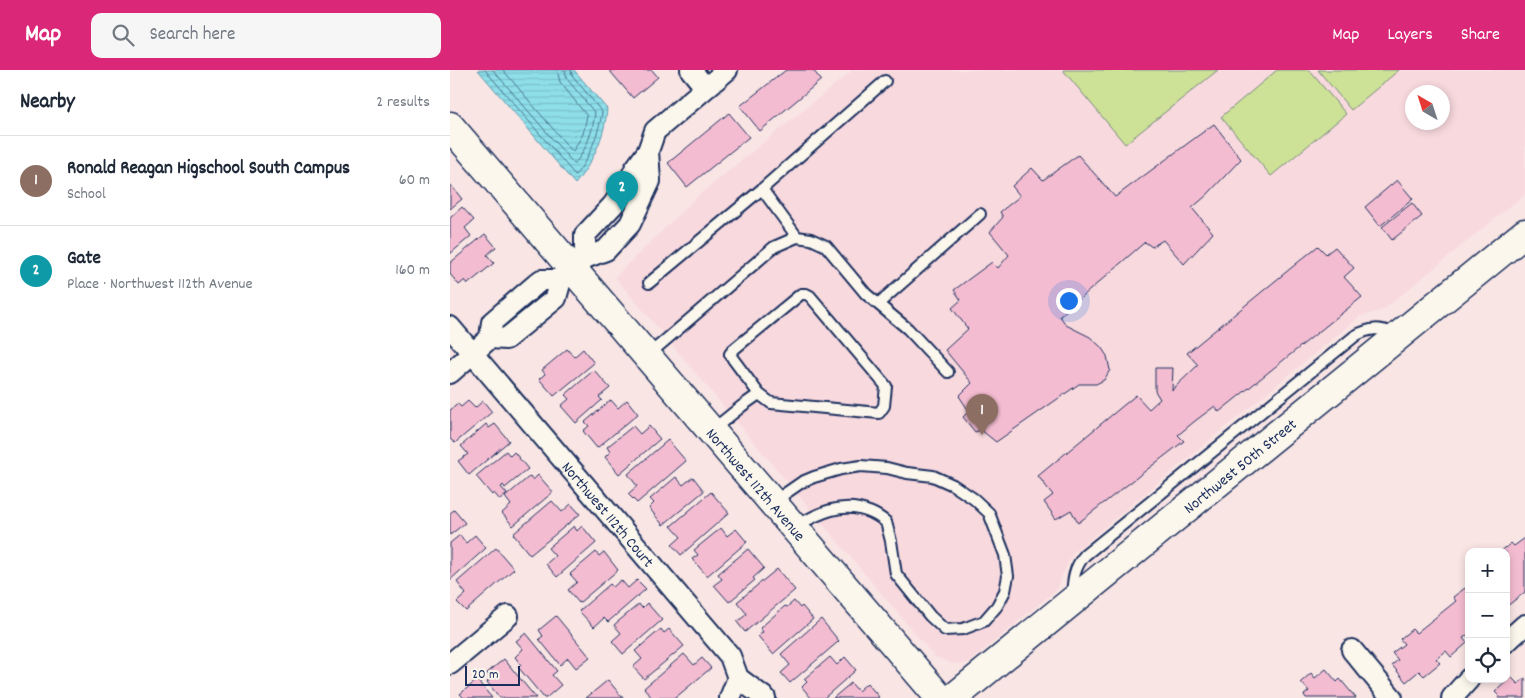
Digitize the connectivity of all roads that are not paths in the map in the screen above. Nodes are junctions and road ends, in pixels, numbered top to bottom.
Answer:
1 (691, 70) edge
2 (727, 70) edge
3 (886, 81) dead end
4 (705, 87) junction
5 (450, 126) edge
6 (762, 189) junction
7 (980, 214) dead end
8 (1525, 233) edge
9 (797, 237) junction
10 (574, 269) junction
11 (649, 283) dead end
12 (878, 304) junction
13 (450, 328) edge
14 (473, 354) junction
15 (647, 356) junction
16 (948, 372) dead end
17 (450, 373) edge
18 (759, 394) junction
19 (711, 430) junction
20 (773, 502) junction
21 (794, 528) junction
22 (508, 616) dead end
23 (1525, 625) edge
24 (1510, 638) edge
25 (1352, 650) dead end
26 (454, 653) edge
27 (738, 678) junction
28 (1465, 683) edge
29 (730, 698) edge
30 (764, 698) edge
31 (940, 698) edge
32 (953, 698) edge
33 (1392, 698) edge
34 (1452, 698) edge

1 - 4 street
2 - 4 street
3 - 6 lane
4 - 10 street
5 - 10 street, Northwest 112th Avenue
6 - 9 lane
6 - 11 lane
7 - 12 lane
8 - 32 street, Northwest 50th Street
9 - 12 lane
9 - 15 lane
10 - 14 street
10 - 15 street, Northwest 112th Avenue
12 - 16 lane
13 - 14 street, Northwest 112th Court
14 - 17 street
14 - 27 street, Northwest 112th Court
15 - 19 street, Northwest 112th Avenue
18 - 18 lane
18 - 19 lane
19 - 20 street, Northwest 112th Avenue
20 - 21 street, Northwest 112th Avenue
20 - 21 lane
21 - 31 street, Northwest 112th Avenue
22 - 26 street
23 - 24 street
25 - 33 street
27 - 29 street
27 - 30 street
28 - 34 street

